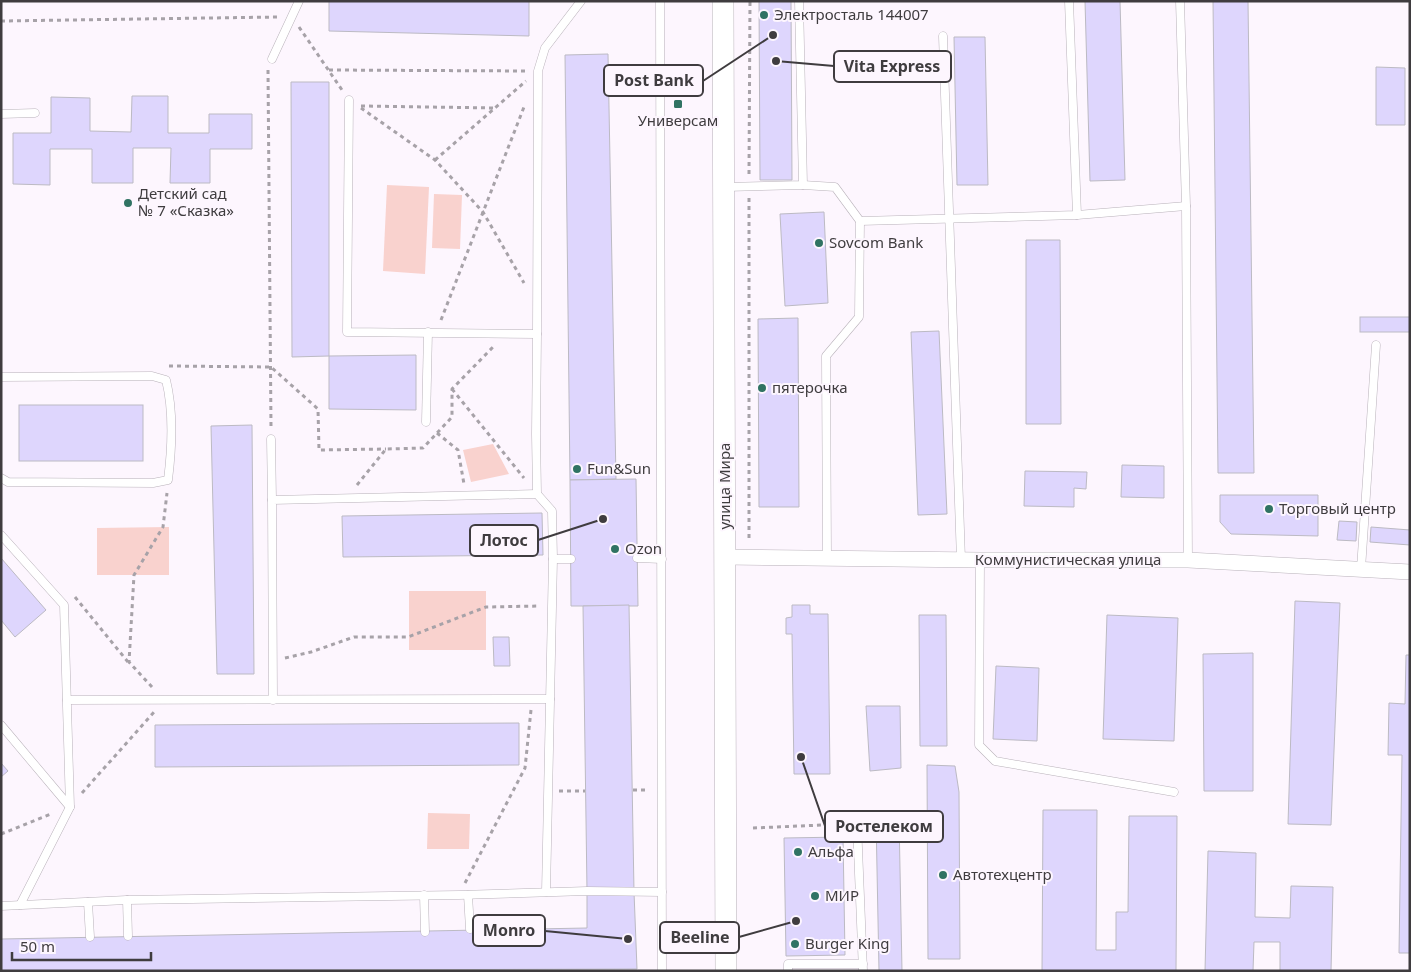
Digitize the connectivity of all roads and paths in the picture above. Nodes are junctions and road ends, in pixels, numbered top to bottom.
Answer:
1 (299, 1) edge
2 (580, 1) edge
3 (660, 1) edge
4 (724, 1) edge
5 (750, 1) edge
6 (799, 1) edge
7 (1069, 1) edge
8 (1180, 1) edge
9 (292, 17) junction
10 (1, 21) edge
11 (943, 36) dead end
12 (272, 59) joint
13 (329, 70) junction
14 (538, 71) junction
15 (349, 100) joint
16 (524, 106) dead end
17 (495, 108) junction
18 (35, 113) dead end
19 (1, 114) edge
20 (435, 160) junction
21 (803, 184) junction
22 (724, 186) junction
23 (749, 186) junction
24 (1186, 206) junction
25 (483, 212) junction
26 (1077, 215) junction
27 (950, 218) junction
28 (860, 221) junction
29 (538, 308) junction
30 (428, 332) junction
31 (437, 332) junction
32 (538, 334) junction
33 (1376, 345) dead end
34 (165, 366) dead end
35 (271, 367) junction
36 (1, 377) edge
37 (452, 389) dead end
38 (426, 422) dead end
39 (437, 433) dead end
40 (272, 439) joint
41 (386, 449) dead end
42 (1, 478) edge
43 (168, 480) junction
44 (537, 494) junction
45 (466, 497) junction
46 (272, 500) junction
47 (1, 535) edge
48 (749, 538) dead end
49 (725, 557) junction
50 (637, 558) dead end
51 (553, 559) junction
52 (571, 559) dead end
53 (662, 559) junction
54 (827, 559) junction
55 (961, 560) junction
56 (980, 560) junction
57 (1188, 560) junction
58 (1361, 569) junction
59 (1410, 572) edge
60 (75, 597) dead end
61 (552, 605) junction
62 (272, 661) junction
63 (129, 662) junction
64 (532, 699) junction
65 (550, 699) junction
66 (67, 700) junction
67 (164, 700) junction
68 (273, 700) junction
69 (1, 725) edge
70 (585, 791) dead end
71 (548, 792) junction
72 (1174, 792) dead end
73 (70, 807) junction
74 (857, 824) joint
75 (753, 828) dead end
76 (1, 834) edge
77 (546, 892) junction
78 (662, 892) junction
79 (424, 895) junction
80 (459, 895) junction
81 (468, 895) junction
82 (127, 900) junction
83 (88, 902) junction
84 (20, 905) junction
85 (1, 906) edge
86 (470, 929) dead end
87 (426, 932) dead end
88 (128, 936) dead end
89 (90, 937) dead end
90 (863, 967) edge
91 (662, 971) edge
92 (726, 971) edge
93 (788, 971) edge

1 - 9 lane
2 - 14 lane
3 - 53 lane
4 - 22 main road, улица Мира
5 - 23 path
6 - 21 lane
7 - 26 lane
8 - 24 lane
9 - 10 path
9 - 12 lane
9 - 13 path
11 - 27 lane
12 - 35 path
13 - 14 path
13 - 15 path
14 - 17 path
14 - 29 lane
15 - 30 lane
16 - 25 path
17 - 20 path
17 - 20 path
18 - 19 lane
20 - 25 path
21 - 23 lane
21 - 28 lane
22 - 23 lane
22 - 49 main road, улица Мира
23 - 48 path
24 - 26 lane
24 - 57 lane
25 - 29 path
25 - 31 path
26 - 27 lane
27 - 28 lane
27 - 55 lane
28 - 54 lane
29 - 32 lane
30 - 31 lane
30 - 38 lane
31 - 32 lane
32 - 44 lane
33 - 58 lane
34 - 35 path
35 - 40 path
35 - 41 path
36 - 43 lane
37 - 44 path
39 - 45 path
40 - 46 lane
42 - 43 lane
43 - 63 path
44 - 45 lane
44 - 51 lane
45 - 46 lane
46 - 62 lane
47 - 66 lane
49 - 54 street, Коммунистическая улица
49 - 92 main road, улица Мира
50 - 53 lane
51 - 52 lane
51 - 61 lane
53 - 78 lane
54 - 55 street, Коммунистическая улица
55 - 56 street, Коммунистическая улица
56 - 57 street, Коммунистическая улица
56 - 72 lane
57 - 58 street, Коммунистическая улица
58 - 59 street, Коммунистическая улица
60 - 63 path
61 - 62 path
61 - 65 lane
62 - 68 lane
63 - 67 path
64 - 65 lane
64 - 68 lane
64 - 80 path
65 - 71 lane
66 - 67 lane
66 - 73 lane
67 - 68 lane
67 - 73 path
69 - 73 lane
70 - 71 path
71 - 77 lane
73 - 76 path
73 - 84 lane
74 - 75 path
74 - 90 lane
77 - 78 lane
77 - 81 lane
78 - 91 lane
79 - 80 lane
79 - 82 lane
79 - 87 lane
80 - 81 lane
81 - 86 lane
82 - 83 lane
82 - 88 lane
83 - 84 lane
83 - 89 lane
84 - 85 lane
90 - 93 lane

